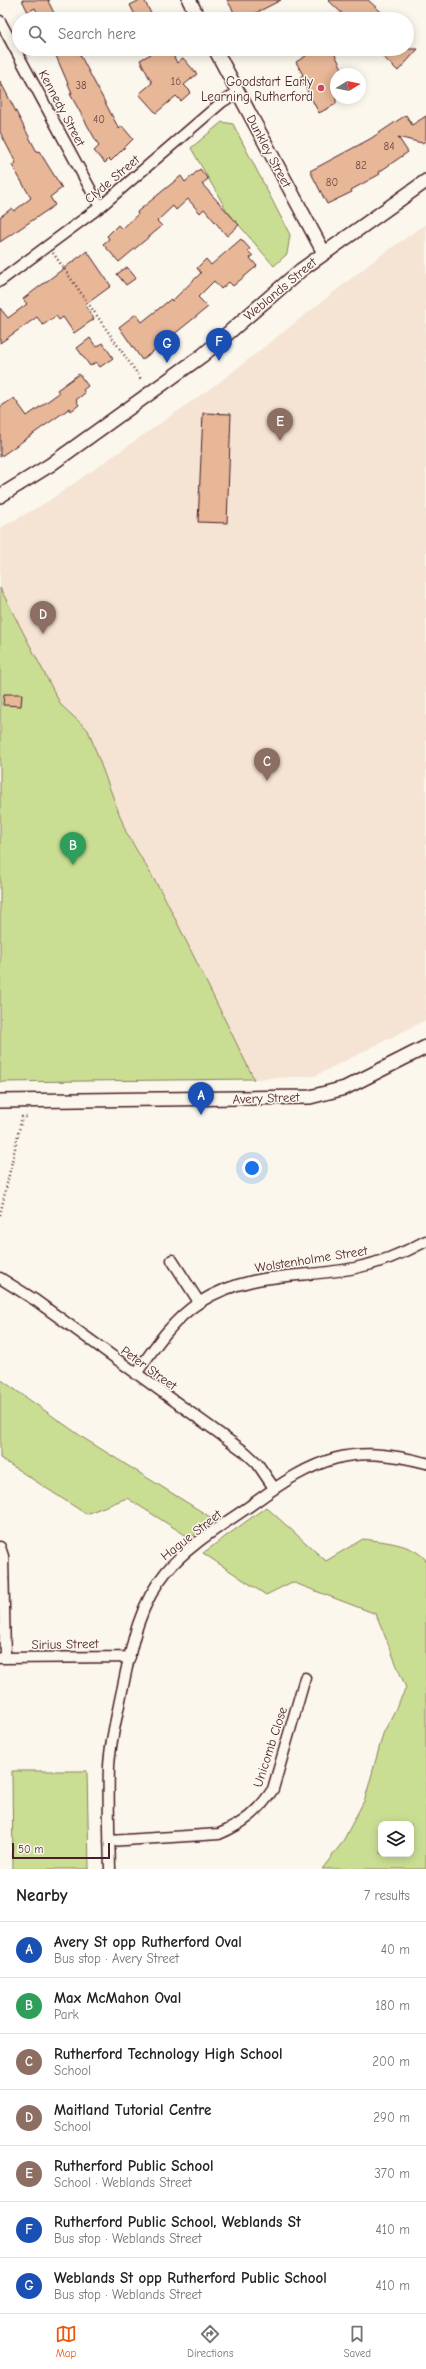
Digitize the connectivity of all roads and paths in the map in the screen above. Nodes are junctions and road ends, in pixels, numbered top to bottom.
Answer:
1 (189, 0) edge
2 (195, 12) edge
3 (0, 21) edge
4 (12, 43) edge
5 (19, 56) edge
6 (219, 56) edge
7 (238, 92) junction
8 (426, 181) edge
9 (100, 207) junction
10 (48, 246) junction
11 (324, 252) junction
12 (0, 281) edge
13 (141, 379) dead end
14 (0, 496) edge
15 (426, 1047) edge
16 (0, 1101) edge
17 (29, 1118) dead end
18 (0, 1215) edge
19 (426, 1241) edge
20 (172, 1260) dead end
21 (0, 1278) edge
22 (199, 1302) junction
23 (136, 1374) junction
24 (426, 1463) edge
25 (274, 1488) junction
26 (0, 1547) edge
27 (130, 1657) junction
28 (3, 1658) edge
29 (305, 1678) dead end
30 (109, 1841) junction
31 (110, 1869) edge

1 - 2 street
3 - 4 street, Kennedy Street
5 - 9 street, Kennedy Street
6 - 7 street, Dunkley Street
7 - 9 street, Clyde Street
7 - 11 street, Dunkley Street
8 - 11 street, Weblands Street
9 - 10 street, Clyde Street
10 - 12 street, Clyde Street
10 - 13 path
11 - 14 street, Weblands Street
15 - 16 street, Avery Street
17 - 18 path
19 - 22 street, Wolstenholme Street
20 - 22 street
21 - 23 street, Peter Street
22 - 23 street, Wolstenholme Street
23 - 25 street, Peter Street
24 - 25 street, Hague Street
25 - 27 street, Hague Street
26 - 28 street
27 - 28 street, Sirius Street
27 - 30 street, Hague Street
29 - 30 street, Unicomb Close
30 - 31 street, Hague Street

